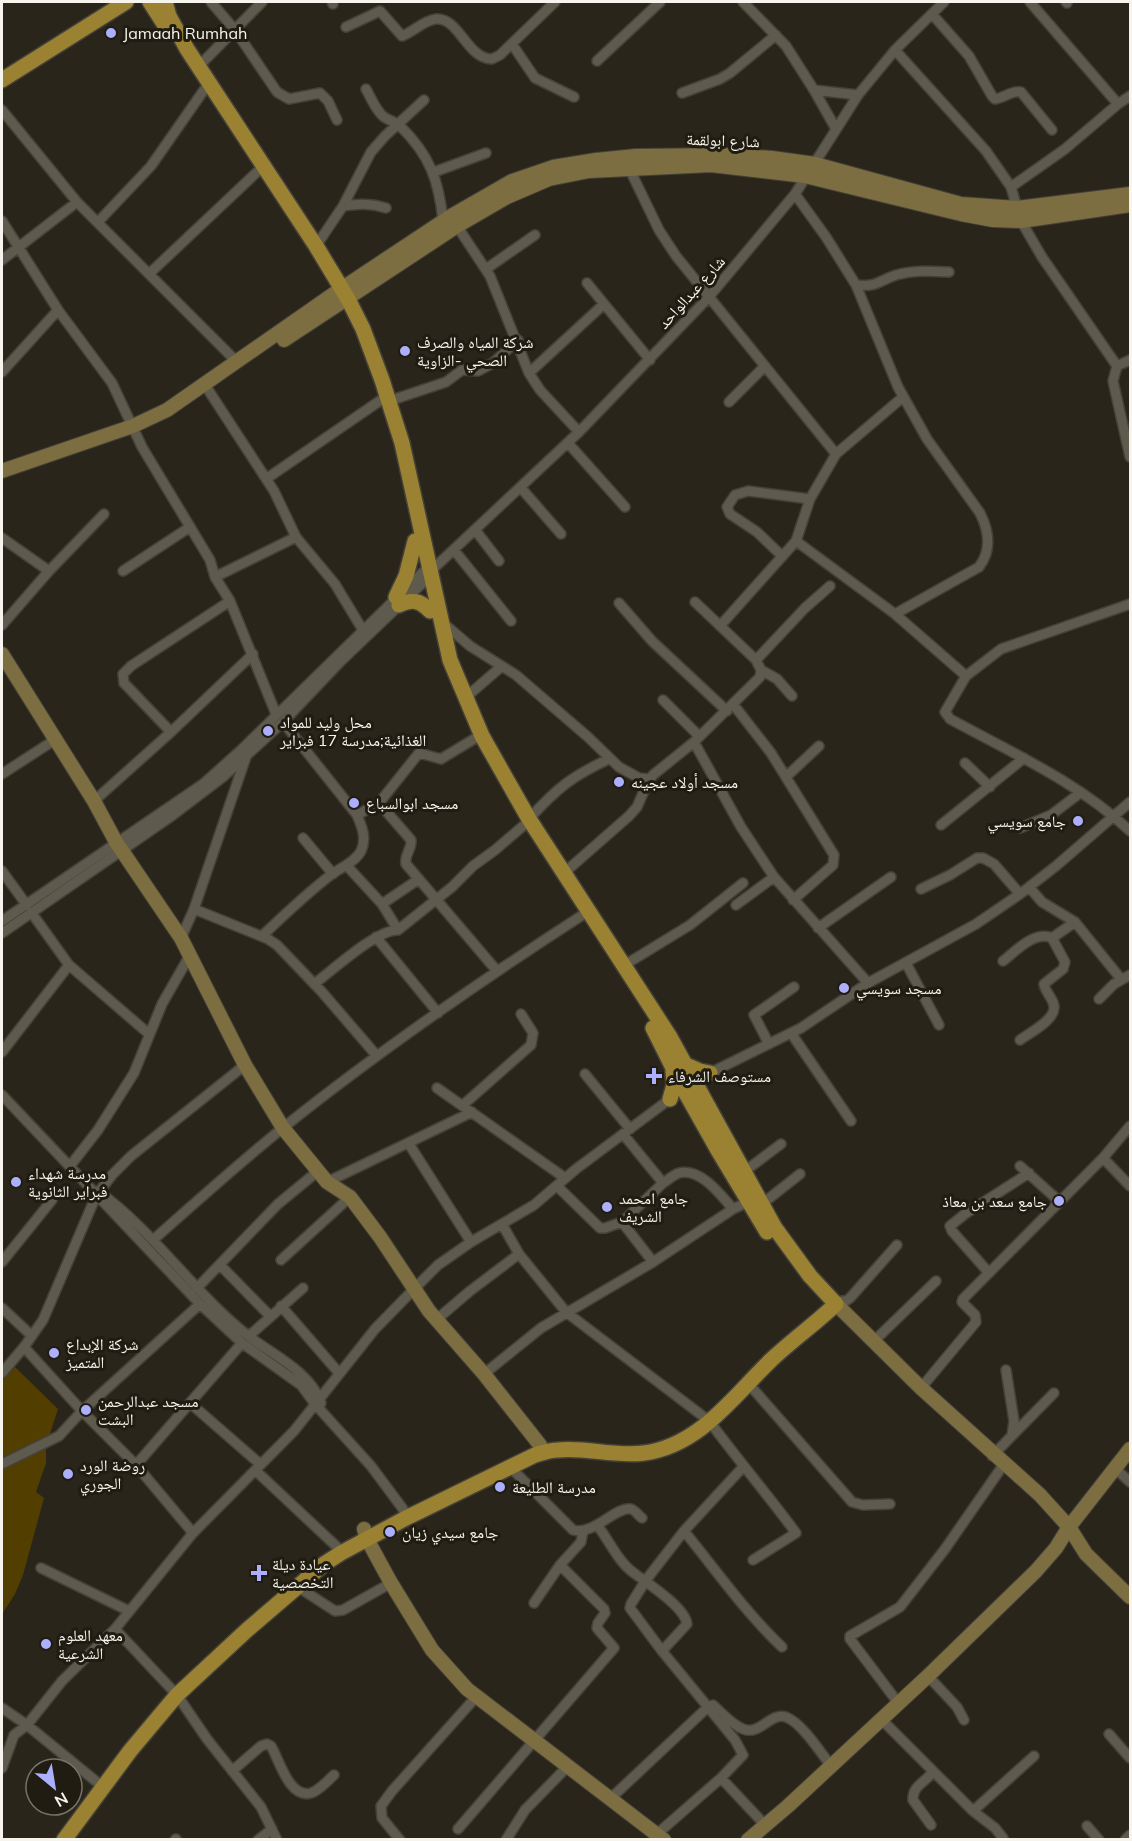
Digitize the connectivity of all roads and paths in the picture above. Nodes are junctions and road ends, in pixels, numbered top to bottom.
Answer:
1 (106, 2) edge
2 (126, 2) edge
3 (150, 2) edge
4 (165, 2) edge
5 (211, 2) edge
6 (262, 2) edge
7 (555, 2) edge
8 (660, 2) edge
9 (743, 2) edge
10 (944, 2) edge
11 (1030, 2) edge
12 (543, 5) edge
13 (932, 14) junction
14 (346, 27) dead end
15 (235, 30) junction
16 (776, 35) junction
17 (512, 44) junction
18 (895, 50) junction
19 (597, 61) dead end
20 (198, 67) junction
21 (2, 69) edge
22 (2, 80) edge
23 (366, 89) dead end
24 (204, 90) junction
25 (814, 90) junction
26 (682, 93) dead end
27 (858, 95) junction
28 (1131, 96) edge
29 (574, 97) dead end
30 (424, 100) dead end
31 (1118, 104) junction
32 (2, 110) edge
33 (337, 120) dead end
34 (398, 124) junction
35 (836, 129) junction
36 (1052, 130) dead end
37 (486, 153) dead end
38 (815, 164) junction
39 (629, 168) junction
40 (257, 172) junction
41 (434, 172) junction
42 (805, 176) junction
43 (1011, 187) junction
44 (795, 194) junction
45 (1131, 194) edge
46 (77, 202) junction
47 (1131, 205) edge
48 (342, 206) junction
49 (386, 208) dead end
50 (1019, 214) junction
51 (2, 221) edge
52 (444, 221) junction
53 (98, 222) junction
54 (457, 226) junction
55 (535, 235) dead end
56 (316, 246) junction
57 (17, 247) junction
58 (2, 260) edge
59 (486, 269) junction
60 (949, 272) dead end
61 (150, 273) junction
62 (586, 282) dead end
63 (856, 285) junction
64 (341, 296) junction
65 (708, 298) junction
66 (604, 304) junction
67 (58, 310) junction
68 (518, 340) junction
69 (650, 360) junction
70 (1131, 360) edge
71 (237, 362) junction
72 (1117, 366) junction
73 (764, 367) junction
74 (2, 372) edge
75 (529, 373) junction
76 (207, 388) junction
77 (903, 397) junction
78 (385, 401) junction
79 (729, 402) dead end
80 (134, 429) junction
81 (579, 432) junction
82 (568, 443) junction
83 (836, 454) junction
84 (1131, 457) edge
85 (2, 471) edge
86 (2, 479) edge
87 (266, 479) junction
88 (521, 488) junction
89 (810, 499) junction
90 (625, 507) dead end
91 (104, 514) dead end
92 (190, 527) junction
93 (476, 531) junction
94 (561, 534) dead end
95 (296, 537) junction
96 (2, 538) edge
97 (415, 541) junction
98 (796, 541) junction
99 (454, 550) junction
100 (782, 556) junction
101 (500, 561) dead end
102 (49, 571) junction
103 (123, 571) dead end
104 (428, 573) junction
105 (215, 576) junction
106 (830, 586) dead end
107 (230, 601) junction
108 (397, 601) junction
109 (695, 602) dead end
110 (619, 603) dead end
111 (1131, 604) edge
112 (895, 614) junction
113 (435, 616) junction
114 (512, 621) dead end
115 (2, 625) edge
116 (720, 626) junction
117 (364, 633) junction
118 (2, 654) edge
119 (253, 654) junction
120 (756, 660) junction
121 (502, 666) junction
122 (761, 670) junction
123 (966, 676) junction
124 (792, 696) dead end
125 (465, 698) junction
126 (663, 700) dead end
127 (730, 708) junction
128 (280, 718) junction
129 (171, 732) junction
130 (56, 739) junction
131 (474, 739) junction
132 (697, 739) junction
133 (819, 746) dead end
134 (246, 755) junction
135 (1024, 758) junction
136 (609, 759) junction
137 (965, 763) dead end
138 (2, 774) edge
139 (787, 776) junction
140 (650, 779) junction
141 (990, 787) junction
142 (1080, 793) junction
143 (94, 801) junction
144 (1131, 802) edge
145 (379, 803) junction
146 (357, 815) junction
147 (1115, 816) junction
148 (526, 822) junction
149 (941, 825) dead end
150 (1020, 828) dead end
151 (1131, 831) edge
152 (303, 838) dead end
153 (119, 846) junction
154 (347, 866) junction
155 (2, 871) edge
156 (564, 873) junction
157 (333, 874) junction
158 (774, 877) junction
159 (891, 877) dead end
160 (418, 879) junction
161 (743, 883) dead end
162 (1029, 887) junction
163 (921, 889) dead end
164 (1020, 894) junction
165 (436, 900) junction
166 (793, 900) junction
167 (382, 904) junction
168 (736, 905) dead end
169 (29, 908) junction
170 (194, 909) junction
171 (581, 916) junction
172 (2, 921) edge
173 (1075, 922) junction
174 (818, 928) junction
175 (398, 930) junction
176 (2, 933) edge
177 (262, 936) junction
178 (376, 937) junction
179 (181, 938) junction
180 (1052, 938) junction
181 (190, 955) junction
182 (1004, 961) dead end
183 (906, 963) junction
184 (69, 965) junction
185 (623, 966) junction
186 (496, 971) junction
187 (1126, 977) edge
188 (868, 983) junction
189 (314, 984) junction
190 (794, 987) dead end
191 (1099, 999) dead end
192 (438, 1013) junction
193 (521, 1014) dead end
194 (939, 1025) dead end
195 (149, 1034) junction
196 (791, 1034) junction
197 (1020, 1040) dead end
198 (769, 1044) junction
199 (2, 1052) edge
200 (376, 1056) junction
201 (245, 1065) junction
202 (678, 1066) junction
203 (710, 1073) junction
204 (585, 1074) dead end
205 (688, 1085) junction
206 (437, 1088) dead end
207 (2, 1095) edge
208 (670, 1099) junction
209 (463, 1105) junction
210 (472, 1112) junction
211 (851, 1121) dead end
212 (1131, 1126) edge
213 (283, 1128) junction
214 (626, 1131) junction
215 (409, 1144) junction
216 (781, 1144) dead end
217 (1103, 1158) junction
218 (70, 1166) junction
219 (1020, 1166) dead end
220 (318, 1171) junction
221 (745, 1171) junction
222 (1029, 1173) junction
223 (800, 1174) dead end
224 (565, 1178) junction
225 (327, 1182) junction
226 (663, 1183) junction
227 (557, 1186) junction
228 (1131, 1186) edge
229 (95, 1192) junction
230 (350, 1197) junction
231 (52, 1200) dead end
232 (1059, 1201) junction
233 (755, 1203) junction
234 (733, 1209) junction
235 (622, 1222) junction
236 (502, 1224) junction
237 (153, 1240) junction
238 (471, 1242) junction
239 (897, 1245) dead end
240 (519, 1254) junction
241 (281, 1260) dead end
242 (2, 1262) edge
243 (653, 1262) junction
244 (220, 1265) junction
245 (989, 1273) junction
246 (936, 1281) dead end
247 (197, 1288) junction
248 (303, 1288) dead end
249 (414, 1289) junction
250 (200, 1304) junction
251 (829, 1304) junction
252 (281, 1306) junction
253 (2, 1308) edge
254 (566, 1312) junction
255 (270, 1316) junction
256 (436, 1320) junction
257 (32, 1336) junction
258 (246, 1340) junction
259 (873, 1342) junction
260 (24, 1347) junction
261 (2, 1356) edge
262 (11, 1362) junction
263 (1006, 1370) dead end
264 (2, 1373) edge
265 (339, 1373) junction
266 (484, 1374) junction
267 (748, 1383) junction
268 (921, 1388) junction
269 (1054, 1393) dead end
270 (317, 1401) junction
271 (190, 1403) junction
272 (82, 1411) junction
273 (707, 1420) junction
274 (1012, 1435) junction
275 (542, 1449) junction
276 (1131, 1449) edge
277 (997, 1459) junction
278 (2, 1464) edge
279 (136, 1465) junction
280 (257, 1467) junction
281 (510, 1467) junction
282 (743, 1467) junction
283 (1116, 1469) junction
284 (1131, 1482) edge
285 (890, 1504) dead end
286 (404, 1514) junction
287 (642, 1518) dead end
288 (597, 1525) junction
289 (1069, 1527) junction
290 (583, 1531) junction
291 (684, 1531) junction
292 (193, 1533) junction
293 (366, 1534) junction
294 (339, 1549) junction
295 (753, 1560) dead end
296 (560, 1565) junction
297 (40, 1568) dead end
298 (646, 1580) junction
299 (391, 1583) junction
300 (298, 1587) junction
301 (1131, 1597) edge
302 (534, 1603) dead end
303 (129, 1611) junction
304 (115, 1629) junction
305 (782, 1647) dead end
306 (662, 1651) junction
307 (928, 1677) junction
308 (174, 1692) junction
309 (476, 1697) junction
310 (899, 1704) junction
311 (708, 1707) junction
312 (2, 1708) edge
313 (882, 1720) junction
314 (964, 1720) dead end
315 (27, 1725) junction
316 (1109, 1734) dead end
317 (533, 1741) junction
318 (1034, 1756) dead end
319 (1131, 1758) edge
320 (2, 1765) edge
321 (568, 1766) junction
322 (831, 1766) junction
323 (232, 1771) junction
324 (933, 1771) junction
325 (334, 1775) dead end
326 (721, 1779) junction
327 (100, 1784) junction
328 (610, 1799) junction
329 (973, 1811) junction
330 (931, 1825) dead end
331 (766, 1826) junction
332 (1087, 1826) dead end
333 (458, 1829) dead end
334 (272, 1830) junction
335 (1131, 1835) edge
336 (660, 1837) edge
337 (1003, 1838) dead end
338 (55, 1839) edge
339 (64, 1839) edge
340 (258, 1839) edge
341 (277, 1839) edge
342 (400, 1839) edge
343 (506, 1839) edge
344 (748, 1839) edge
345 (1099, 1839) edge
346 (1125, 1839) edge

1 - 21 main road
2 - 22 main road
3 - 24 main road
4 - 20 main road
5 - 15 street
6 - 15 street
7 - 12 street
8 - 19 street
9 - 16 street
10 - 13 street, شارع عبدالواحد
11 - 31 street
12 - 17 street
13 - 18 street, شارع عبدالواحد
13 - 36 street
14 - 17 street
15 - 20 street
15 - 33 street
16 - 25 street
16 - 26 street
17 - 29 street
18 - 27 street, شارع عبدالواحد
18 - 43 street
20 - 56 main road
23 - 34 street
24 - 40 main road
24 - 53 street
25 - 27 street
25 - 35 street
27 - 35 street, شارع عبدالواحد
28 - 31 street
30 - 34 street
31 - 43 street
32 - 46 street
34 - 41 street
34 - 48 street
35 - 38 street, شارع عبدالواحد
37 - 41 street
38 - 42 street, شارع عبدالواحد
38 - 50 street, شارع ابولقمة
38 - 52 street, شارع ابولقمة
39 - 42 street, شارع ابولقمة
39 - 54 street, شارع ابولقمة
39 - 65 street
40 - 61 street
40 - 64 main road
41 - 52 street
42 - 44 street, شارع عبدالواحد
42 - 50 street, شارع ابولقمة
43 - 50 street
44 - 63 street
44 - 65 street, شارع عبدالواحد
45 - 50 street, شارع ابولقمة
46 - 53 street
46 - 57 street
47 - 50 street, شارع ابولقمة
48 - 49 street
48 - 56 street
50 - 72 street
51 - 57 street
52 - 64 street, شارع ابولقمة
53 - 61 street
54 - 59 street
54 - 64 street, شارع ابولقمة
55 - 59 street
56 - 64 main road
57 - 58 street
57 - 67 street
59 - 68 street
60 - 63 street
61 - 71 street
62 - 66 street
63 - 77 street
64 - 71 street
64 - 76 street
64 - 78 main road
65 - 69 street, شارع عبدالواحد
65 - 73 street
66 - 69 street
66 - 75 street
67 - 74 street
67 - 80 street
68 - 75 street
68 - 78 street
69 - 81 street, شارع عبدالواحد
70 - 72 street
71 - 76 street
72 - 84 street
73 - 79 street
73 - 83 street
75 - 81 street
76 - 80 street
76 - 87 street
77 - 83 street
77 - 112 street
78 - 87 street
78 - 97 main road
78 - 104 main road
80 - 85 street
80 - 86 street
80 - 92 street
81 - 82 street, شارع عبدالواحد
82 - 88 street, شارع عبدالواحد
82 - 90 street
83 - 89 street
87 - 95 street
88 - 93 street, شارع عبدالواحد
88 - 94 street
89 - 98 street
89 - 100 street
91 - 102 street
92 - 103 street
92 - 105 street
93 - 99 street, شارع عبدالواحد
93 - 101 street
95 - 105 street
95 - 117 street
96 - 102 street
97 - 104 main road
97 - 108 main road
98 - 100 street
98 - 112 street
99 - 104 street, شارع عبدالواحد
99 - 114 street
100 - 116 street
102 - 115 street
104 - 108 street, شارع عبدالواحد
104 - 113 main road
105 - 107 street
106 - 120 street
107 - 119 street
107 - 129 street
108 - 113 main road
108 - 117 street, شارع عبدالواحد
109 - 116 street
110 - 127 street
111 - 123 street
112 - 123 street
113 - 121 street
113 - 125 main road
113 - 131 main road
116 - 120 street
117 - 128 street, شارع عبدالواحد
118 - 130 street
119 - 128 street
119 - 129 street
120 - 122 street
121 - 125 street
121 - 136 street
122 - 124 street
122 - 127 street
123 - 135 street
125 - 148 main road
126 - 132 street
127 - 132 street
127 - 139 street
128 - 134 street
128 - 146 street
128 - 153 street
129 - 143 street
130 - 138 street
130 - 143 street
131 - 145 street
131 - 148 main road
132 - 140 street
132 - 158 street
133 - 139 street
134 - 153 street
134 - 170 street
135 - 141 street
135 - 142 street
136 - 140 street
136 - 148 street
137 - 141 street
139 - 166 street
140 - 156 street
141 - 149 street
142 - 147 street
142 - 150 street
143 - 153 street
144 - 147 street
145 - 146 street
145 - 160 street
146 - 154 street
147 - 151 street
147 - 162 street
148 - 156 main road
148 - 165 street
148 - 171 main road
152 - 157 street
153 - 169 street
153 - 179 street
154 - 157 street
154 - 167 street
155 - 169 street
156 - 185 main road
157 - 177 street
158 - 166 street
158 - 168 street
159 - 174 street
160 - 165 street
160 - 167 street
161 - 185 street
162 - 164 street
162 - 173 street
163 - 164 street
164 - 183 street
165 - 175 street
165 - 186 street
166 - 174 street
167 - 175 street
169 - 172 street
169 - 176 street
169 - 184 street
170 - 177 street
170 - 179 street
171 - 186 street
171 - 202 main road
173 - 180 street
173 - 187 street
174 - 188 street
175 - 178 street
177 - 189 street
178 - 189 street
178 - 192 street
179 - 181 street
180 - 182 street
180 - 197 street
181 - 195 street
181 - 201 street
183 - 188 street
183 - 194 street
184 - 195 street
184 - 199 street
185 - 202 main road
186 - 192 street
187 - 191 street
188 - 196 street
189 - 200 street
190 - 198 street
192 - 200 street
193 - 209 street
195 - 218 street
196 - 198 street
196 - 211 street
198 - 203 street
200 - 213 street
201 - 213 street
201 - 229 street
202 - 203 main road
202 - 205 main road
202 - 208 main road
203 - 205 street
204 - 214 street
205 - 208 street
205 - 221 main road
205 - 233 main road
206 - 209 street
207 - 218 street
208 - 214 street
209 - 210 street
210 - 215 street
210 - 224 street
212 - 217 street
213 - 220 street
213 - 237 street
214 - 224 street
214 - 226 street
215 - 225 street
215 - 238 street
216 - 221 street
217 - 228 street
217 - 232 street
218 - 229 street
219 - 222 street
220 - 225 street
220 - 244 street
221 - 233 main road
222 - 232 street
222 - 245 street
223 - 233 street
224 - 227 street
225 - 230 street
226 - 234 street
226 - 235 street
227 - 235 street
227 - 236 street
229 - 237 street
229 - 250 street
229 - 257 street
230 - 241 street
230 - 249 street
231 - 242 street
232 - 245 street
233 - 234 street
233 - 251 main road
234 - 243 street
235 - 243 street
236 - 238 street
236 - 240 street
237 - 247 street
238 - 249 street
239 - 251 street
240 - 254 street
240 - 256 street
243 - 254 street
244 - 247 street
244 - 255 street
245 - 268 street
246 - 259 street
247 - 258 street
248 - 252 street
249 - 256 street
249 - 265 street
250 - 258 street
250 - 272 street
251 - 259 street
251 - 267 main road
251 - 273 main road
251 - 277 street
252 - 255 street
252 - 265 street
253 - 257 street
254 - 266 street
254 - 273 street
255 - 258 street
256 - 266 street
257 - 260 street
258 - 270 street
258 - 271 street
259 - 268 street
260 - 262 street
260 - 272 street
261 - 262 street
262 - 264 street
263 - 274 street
265 - 270 street
266 - 275 street
267 - 273 main road
267 - 285 street
268 - 277 street
269 - 274 street
270 - 280 street
270 - 286 street
271 - 279 street
271 - 280 street
272 - 278 street
272 - 279 street
273 - 275 main road
273 - 282 street
274 - 277 street
275 - 281 main road
275 - 286 main road
276 - 283 street
277 - 289 street
277 - 310 street
279 - 292 street
280 - 292 street
280 - 294 street
281 - 286 main road
281 - 290 street
282 - 291 street
282 - 295 street
283 - 284 street
283 - 289 street
286 - 293 main road
287 - 288 street
288 - 290 street
288 - 298 street
289 - 301 street
289 - 307 street
290 - 296 street
291 - 298 street
291 - 305 street
292 - 303 street
293 - 294 main road
293 - 299 street
294 - 300 main road
294 - 308 main road
296 - 302 street
296 - 317 street
297 - 303 street
298 - 306 street
298 - 306 street
299 - 300 street
299 - 309 street
300 - 308 main road
303 - 304 street
304 - 308 street
304 - 315 street
306 - 311 street
307 - 310 street
307 - 314 street
308 - 323 street
308 - 327 main road
309 - 317 street
309 - 342 street
310 - 313 street
311 - 322 street
311 - 326 street
311 - 328 street
312 - 315 street
313 - 322 street
313 - 324 street
315 - 320 street
315 - 327 street
316 - 319 street
317 - 321 street
317 - 333 street
318 - 329 street
321 - 328 street
321 - 343 street
322 - 331 street
323 - 325 street
323 - 334 street
324 - 329 street
324 - 330 street
326 - 331 street
326 - 336 street
327 - 338 main road
327 - 339 main road
328 - 336 street
329 - 337 street
331 - 344 street
332 - 345 street
334 - 340 street
334 - 341 street
335 - 346 street

